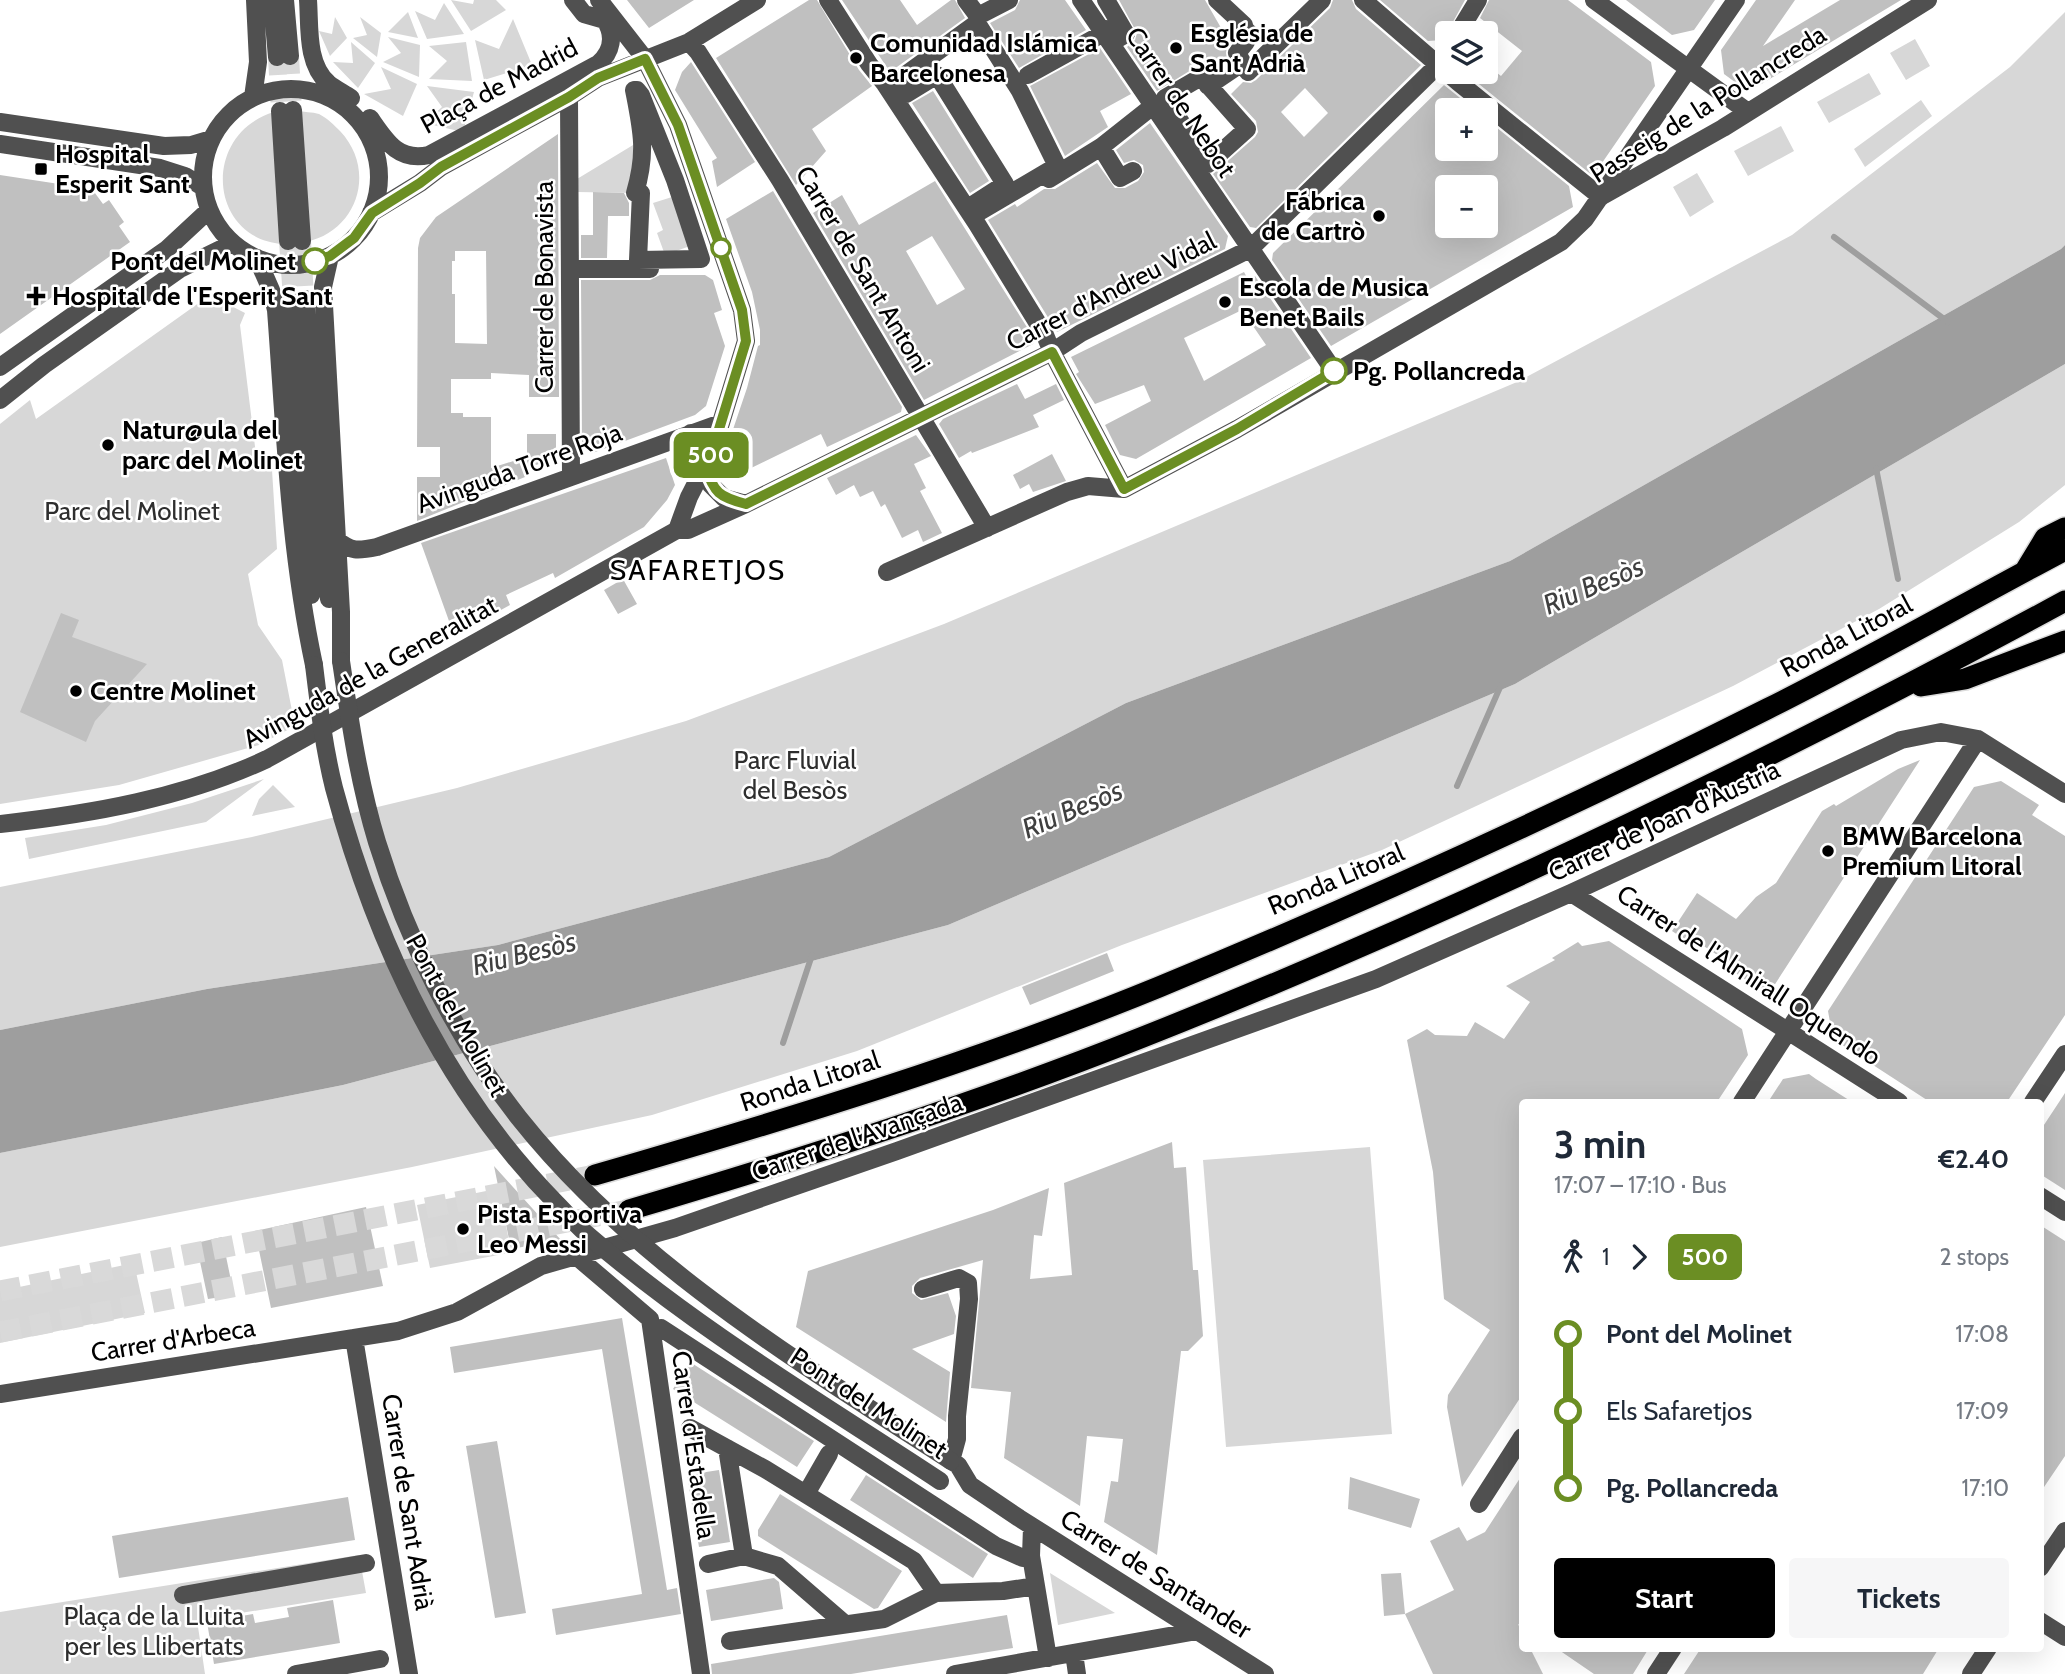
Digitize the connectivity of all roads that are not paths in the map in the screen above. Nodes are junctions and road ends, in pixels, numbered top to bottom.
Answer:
1 (254, 0) edge
2 (272, 0) edge
3 (285, 0) edge
4 (301, 0) edge
5 (308, 0) edge
6 (573, 0) edge
7 (599, 0) edge
8 (757, 0) edge
9 (828, 0) edge
10 (966, 0) edge
11 (1009, 0) edge
12 (1084, 0) edge
13 (1107, 0) edge
14 (1217, 0) edge
15 (1322, 0) edge
16 (1363, 0) edge
17 (1478, 0) edge
18 (1594, 0) edge
19 (1736, 0) edge
20 (1928, 0) edge
21 (1465, 21) edge
22 (1102, 34) junction
23 (689, 42) junction
24 (1435, 51) edge
25 (645, 59) junction
26 (1242, 63) junction
27 (1435, 65) edge
28 (1689, 68) junction
29 (1028, 75) dead end
30 (1460, 84) edge
31 (1208, 86) junction
32 (317, 92) junction
33 (253, 97) junction
34 (569, 97) junction
35 (1149, 109) dead end
36 (287, 111) tunnel mouth
37 (1748, 112) junction
38 (0, 122) edge
39 (211, 139) junction
40 (0, 144) edge
41 (1101, 147) junction
42 (376, 152) junction
43 (441, 167) junction
44 (1133, 171) dead end
45 (204, 187) junction
46 (1601, 197) junction
47 (209, 210) junction
48 (372, 213) junction
49 (978, 218) junction
50 (295, 241) tunnel mouth
51 (233, 243) junction
52 (1250, 249) junction
53 (330, 256) junction
54 (257, 258) junction
55 (638, 260) joint
56 (570, 269) junction
57 (716, 269) dead end
58 (1052, 352) junction
59 (0, 368) edge
60 (1334, 371) junction
61 (0, 400) edge
62 (920, 417) junction
63 (721, 422) junction
64 (691, 433) junction
65 (705, 466) junction
66 (571, 477) junction
67 (1124, 489) junction
68 (746, 504) junction
69 (987, 528) junction
70 (2065, 528) edge
71 (677, 530) junction
72 (336, 539) junction
73 (2065, 550) edge
74 (2025, 571) junction
75 (887, 572) dead end
76 (2065, 601) edge
77 (2065, 641) edge
78 (341, 661) junction
79 (314, 665) junction
80 (1903, 689) junction
81 (1978, 740) junction
82 (2065, 794) edge
83 (0, 824) edge
84 (1572, 893) junction
85 (1376, 979) joint
86 (1789, 1031) junction
87 (2065, 1054) edge
88 (1744, 1099) edge
89 (1894, 1099) edge
90 (2036, 1099) edge
91 (594, 1175) tunnel mouth
92 (2044, 1199) edge
93 (629, 1210) tunnel mouth
94 (2065, 1212) edge
95 (576, 1256) junction
96 (923, 1289) dead end
97 (661, 1328) dead end
98 (354, 1338) junction
99 (0, 1394) edge
100 (690, 1428) dead end
101 (1519, 1442) edge
102 (727, 1448) junction
103 (829, 1454) dead end
104 (951, 1461) junction
105 (970, 1485) junction
106 (806, 1494) junction
107 (1479, 1504) dead end
108 (1025, 1522) junction
109 (2065, 1531) edge
110 (744, 1556) junction
111 (1023, 1558) dead end
112 (2044, 1562) edge
113 (366, 1563) dead end
114 (708, 1564) dead end
115 (1036, 1586) junction
116 (936, 1593) junction
117 (183, 1595) dead end
118 (845, 1624) junction
119 (2044, 1624) edge
120 (1197, 1631) junction
121 (2065, 1637) edge
122 (730, 1641) dead end
123 (1670, 1652) edge
124 (1985, 1652) edge
125 (1074, 1653) junction
126 (1048, 1658) junction
127 (380, 1659) dead end
128 (296, 1674) edge
129 (409, 1674) edge
130 (701, 1674) edge
131 (955, 1674) edge
132 (1077, 1674) edge
133 (1265, 1674) edge
134 (1656, 1674) edge
135 (1971, 1674) edge

1 - 33 street
2 - 3 street
4 - 32 street
5 - 6 street, Plaça de Madrid
7 - 25 street
8 - 23 street
9 - 49 street
10 - 11 street
12 - 13 street
12 - 22 street, Carrer de Nebot
14 - 26 street
15 - 26 street
16 - 24 street
17 - 21 street
18 - 28 street
19 - 28 street
20 - 37 street, Passeig de la Pollancreda
22 - 29 street
22 - 52 street, Carrer de Nebot
23 - 25 street
23 - 62 street, Carrer de Sant Antoni
25 - 34 street
25 - 63 street
26 - 31 street
27 - 52 street, Carrer d'Andreu Vidal
28 - 37 street
28 - 46 street
30 - 46 street
31 - 31 street
32 - 33 street
32 - 42 street
33 - 39 street
34 - 43 street
34 - 56 street, Carrer de Bonavista
35 - 41 street
36 - 50 street
37 - 46 street, Passeig de la Pollancreda
38 - 39 street
39 - 45 street
40 - 45 street
41 - 44 street
41 - 49 street
42 - 43 street
42 - 48 street
43 - 48 street
45 - 47 street
46 - 60 street, Passeig de la Pollancreda
47 - 51 street
47 - 59 street
48 - 53 street
49 - 49 street
49 - 58 street
51 - 54 street
51 - 61 street
52 - 58 street, Carrer d'Andreu Vidal
52 - 60 street, Carrer de Nebot
53 - 54 street
53 - 72 street, Pont del Molinet
54 - 79 street, Pont del Molinet
55 - 55 street
56 - 57 street
56 - 66 street, Carrer de Bonavista
58 - 62 street, Carrer d'Andreu Vidal
58 - 67 street
60 - 67 street, Passeig de la Pollancreda
62 - 68 street, Carrer d'Andreu Vidal
62 - 69 street, Carrer de Sant Antoni
63 - 64 street, Avinguda Torre Roja
63 - 65 street
64 - 65 street
64 - 66 street, Avinguda Torre Roja
65 - 68 street
65 - 71 street
66 - 72 street, Avinguda Torre Roja
67 - 69 street
68 - 71 street, Carrer d'Andreu Vidal
69 - 75 street
70 - 74 highway
71 - 83 street, Avinguda de la Generalitat
72 - 78 street, Pont del Molinet
73 - 74 highway, Ronda Litoral
74 - 91 highway, Ronda Litoral
76 - 80 highway
77 - 80 highway
78 - 79 street, Pont del Molinet
78 - 104 street, Pont del Molinet, bridge
79 - 105 street, Pont del Molinet, bridge
80 - 93 highway
81 - 82 street, Carrer de Joan d'Àustria
81 - 84 street, Carrer de Joan d'Àustria
81 - 86 street
84 - 85 street, Carrer de Joan d'Àustria
84 - 86 street, Carrer de l'Almirall Oquendo
85 - 95 street, Carrer de l'Avançada
86 - 88 street
86 - 89 street, Carrer de l'Almirall Oquendo
87 - 90 street
92 - 94 street
95 - 98 street, Carrer de l'Avançada
95 - 130 street, Carrer d'Estadella
96 - 104 street
97 - 111 street
98 - 99 street, Carrer d'Arbeca
98 - 129 street, Carrer de Sant Adrià
100 - 102 street
101 - 107 street
102 - 106 street
102 - 110 street
103 - 106 street
104 - 105 street, Pont del Molinet
105 - 108 street, Pont del Molinet
106 - 116 street
108 - 115 street
108 - 120 street, Carrer de Santander
109 - 112 street
110 - 114 street
110 - 118 street
113 - 117 street
115 - 116 street
115 - 126 street
116 - 118 street
118 - 122 street
119 - 121 street
120 - 125 street
120 - 133 street, Carrer de Santander
123 - 134 street
124 - 135 street
125 - 126 street
125 - 132 street
126 - 131 street
127 - 128 street

